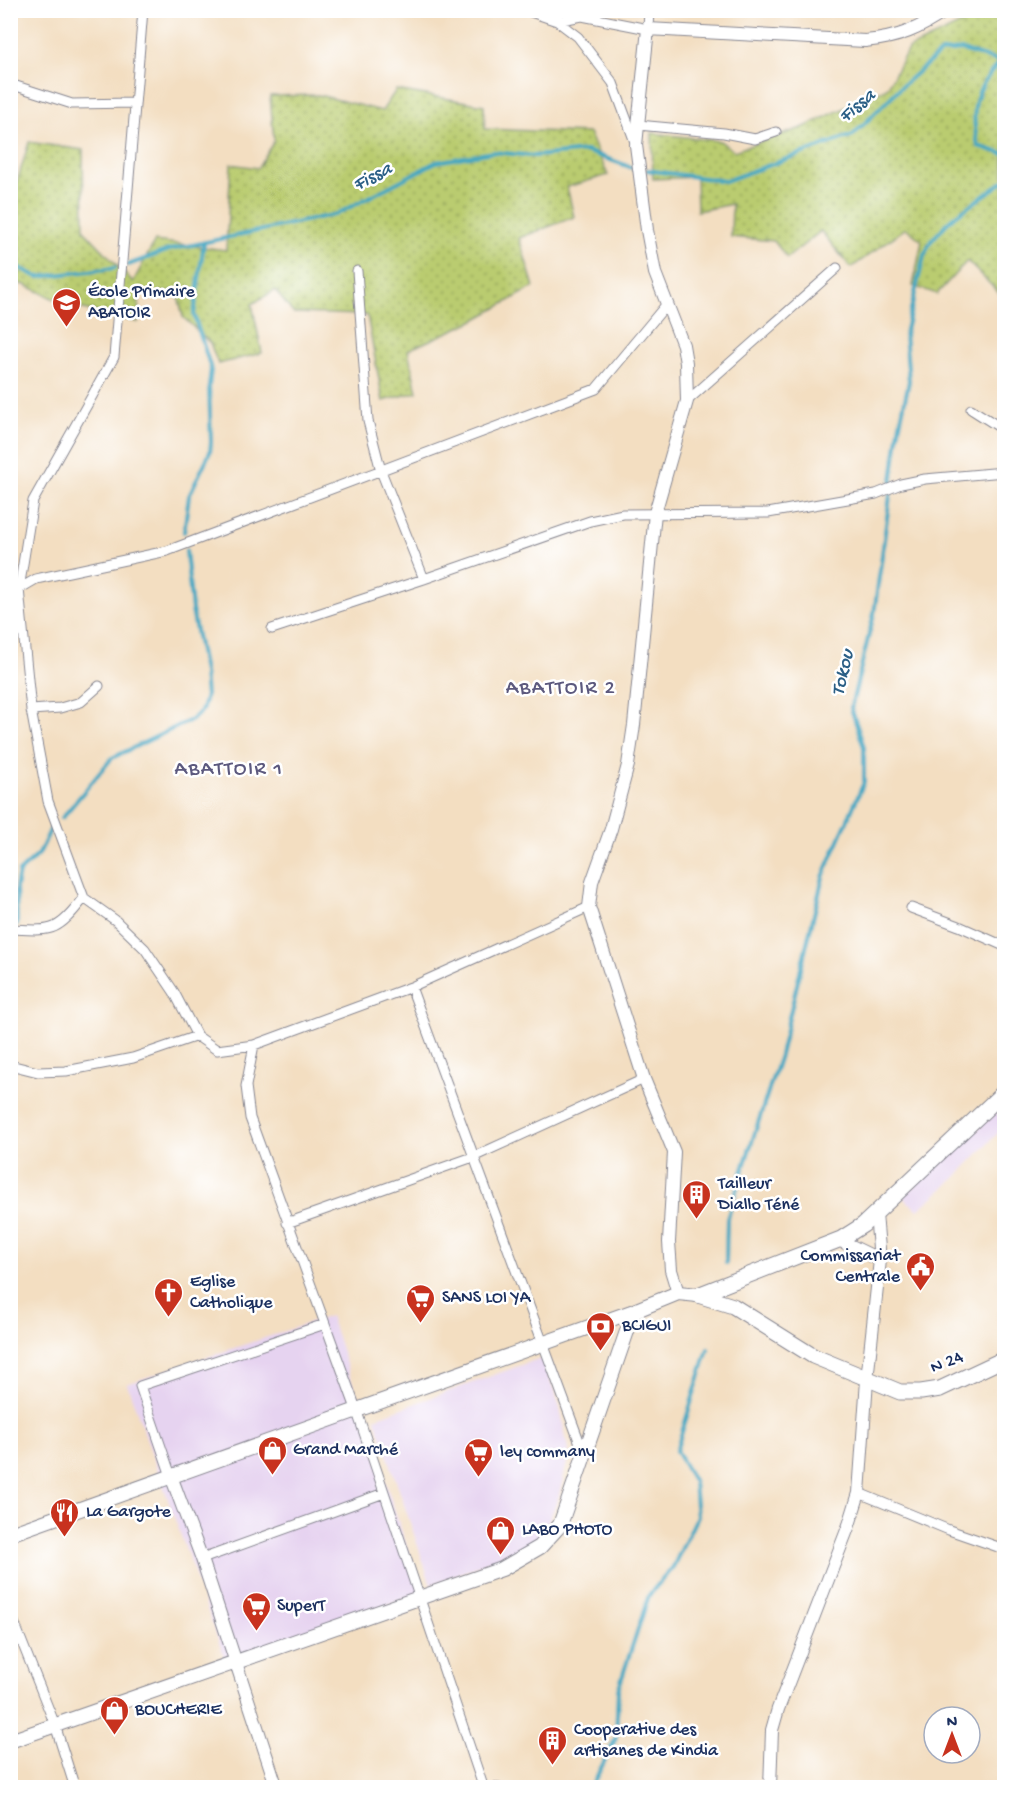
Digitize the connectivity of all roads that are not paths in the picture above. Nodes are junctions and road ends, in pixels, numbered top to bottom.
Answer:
1 (143, 10) edge
2 (525, 10) edge
3 (558, 10) edge
4 (649, 10) edge
5 (947, 10) edge
6 (557, 21) junction
7 (648, 29) junction
8 (10, 84) edge
9 (135, 103) junction
10 (638, 125) junction
11 (776, 132) dead end
12 (636, 145) junction
13 (837, 268) dead end
14 (357, 271) dead end
15 (666, 305) junction
16 (687, 401) junction
17 (971, 409) dead end
18 (1005, 430) edge
19 (381, 471) junction
20 (1005, 472) edge
21 (655, 513) junction
22 (424, 579) junction
23 (15, 590) edge
24 (272, 629) dead end
25 (99, 686) dead end
26 (31, 710) junction
27 (84, 897) junction
28 (589, 907) junction
29 (911, 908) dead end
30 (10, 929) edge
31 (1005, 946) edge
32 (411, 987) junction
33 (197, 1036) junction
34 (254, 1045) junction
35 (10, 1065) edge
36 (644, 1079) junction
37 (1005, 1092) edge
38 (473, 1156) junction
39 (876, 1214) junction
40 (287, 1223) junction
41 (839, 1240) junction
42 (880, 1260) junction
43 (678, 1293) junction
44 (698, 1295) junction
45 (634, 1311) junction
46 (325, 1324) junction
47 (542, 1343) junction
48 (1005, 1359) edge
49 (867, 1380) junction
50 (356, 1410) junction
51 (584, 1454) junction
52 (171, 1476) junction
53 (384, 1493) junction
54 (859, 1493) junction
55 (10, 1534) edge
56 (1005, 1549) edge
57 (202, 1559) junction
58 (419, 1597) junction
59 (10, 1612) edge
60 (236, 1662) junction
61 (55, 1725) junction
62 (10, 1741) edge
63 (480, 1787) edge
64 (75, 1788) edge
65 (277, 1788) edge
66 (499, 1788) edge
67 (770, 1788) edge

1 - 9 street
2 - 6 street
3 - 6 street
4 - 7 street
5 - 7 street
6 - 7 street
6 - 12 street
7 - 10 street
8 - 9 street
9 - 23 street
10 - 11 street
10 - 12 street
12 - 15 street
13 - 16 street
14 - 19 street
15 - 16 street
15 - 19 street
16 - 21 street
17 - 18 street
19 - 22 street
19 - 23 street
20 - 21 street
21 - 22 street
21 - 28 street
22 - 24 street
23 - 26 street
25 - 26 street
26 - 27 street
27 - 30 street
27 - 33 street
28 - 32 street
28 - 36 street
29 - 31 street
32 - 34 street
32 - 38 street
33 - 34 street
33 - 35 street
34 - 40 street
36 - 38 street
36 - 43 street
37 - 39 main road
38 - 40 street
38 - 47 street
39 - 41 main road
39 - 42 street
40 - 46 street
41 - 42 street
41 - 44 main road
42 - 49 street
43 - 44 main road
43 - 45 main road
44 - 49 main road, N 24
45 - 47 main road
45 - 51 main road
46 - 50 street
46 - 52 street
47 - 50 main road
47 - 51 street
48 - 49 main road, N 24
49 - 54 street
50 - 52 main road
50 - 53 street
51 - 58 main road
52 - 55 main road
52 - 57 street
53 - 57 street
53 - 58 street
54 - 56 street
54 - 67 street
57 - 60 street
58 - 60 main road
58 - 63 street
59 - 61 street
60 - 61 main road
60 - 65 street
61 - 62 main road
61 - 64 street
63 - 66 street

